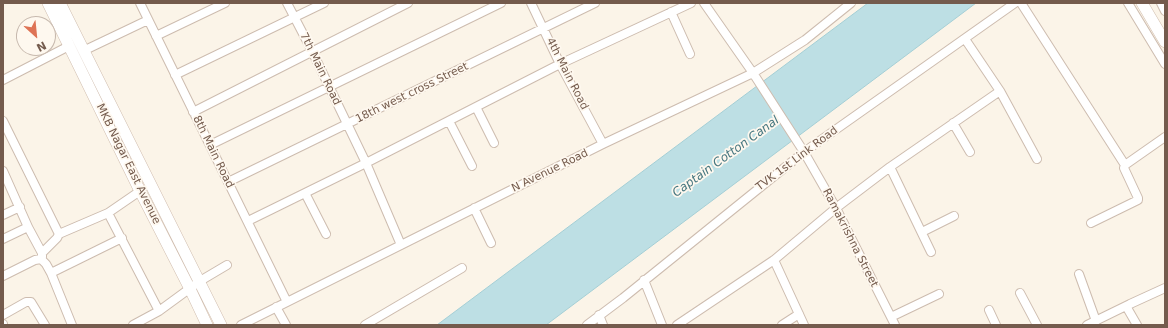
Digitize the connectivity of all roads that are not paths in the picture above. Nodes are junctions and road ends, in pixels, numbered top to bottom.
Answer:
1 (48, 3) edge
2 (60, 3) edge
3 (140, 3) edge
4 (225, 3) edge
5 (287, 3) edge
6 (324, 3) edge
7 (408, 3) edge
8 (501, 3) edge
9 (532, 3) edge
10 (595, 3) edge
11 (691, 3) edge
12 (704, 3) edge
13 (851, 3) edge
14 (1015, 3) edge
15 (1021, 3) edge
16 (1128, 3) edge
17 (1142, 3) edge
18 (1161, 3) edge
19 (1165, 11) edge
20 (671, 12) junction
21 (294, 17) junction
22 (148, 20) junction
23 (544, 28) junction
24 (156, 36) junction
25 (965, 39) junction
26 (1165, 42) edge
27 (69, 46) junction
28 (83, 51) junction
29 (312, 51) junction
30 (690, 54) dead end
31 (560, 64) junction
32 (1165, 64) edge
33 (753, 73) junction
34 (175, 75) junction
35 (3, 80) edge
36 (329, 87) junction
37 (1000, 91) junction
38 (476, 107) junction
39 (193, 112) junction
40 (3, 121) edge
41 (450, 121) junction
42 (347, 124) junction
43 (953, 124) junction
44 (1165, 137) edge
45 (494, 143) dead end
46 (603, 144) junction
47 (210, 145) junction
48 (804, 152) junction
49 (970, 152) dead end
50 (1037, 158) dead end
51 (366, 163) junction
52 (1125, 165) junction
53 (472, 166) dead end
54 (890, 167) junction
55 (3, 171) edge
56 (228, 182) junction
57 (6, 189) edge
58 (140, 191) junction
59 (305, 193) junction
60 (20, 207) junction
61 (474, 208) junction
62 (836, 208) junction
63 (108, 213) junction
64 (3, 216) edge
65 (954, 216) dead end
66 (248, 221) junction
67 (1092, 223) dead end
68 (28, 227) junction
69 (922, 232) junction
70 (59, 234) junction
71 (326, 234) dead end
72 (122, 238) junction
73 (3, 239) edge
74 (492, 243) dead end
75 (402, 245) junction
76 (931, 252) dead end
77 (42, 256) junction
78 (774, 260) junction
79 (227, 265) dead end
80 (462, 268) dead end
81 (51, 273) junction
82 (1078, 274) dead end
83 (3, 276) edge
84 (644, 280) junction
85 (200, 281) junction
86 (1165, 288) edge
87 (190, 289) junction
88 (1020, 293) dead end
89 (939, 294) dead end
90 (287, 302) junction
91 (1126, 306) junction
92 (276, 307) junction
93 (989, 310) dead end
94 (159, 311) junction
95 (799, 314) junction
96 (3, 315) edge
97 (599, 315) junction
98 (890, 317) junction
99 (1096, 321) junction
100 (45, 325) edge
101 (72, 325) edge
102 (133, 325) edge
103 (207, 325) edge
104 (221, 325) edge
105 (241, 325) edge
106 (286, 325) edge
107 (365, 325) edge
108 (587, 325) edge
109 (603, 325) edge
110 (662, 325) edge
111 (677, 325) edge
112 (782, 325) edge
113 (804, 325) edge
114 (894, 325) edge
115 (996, 325) edge
116 (1037, 325) edge
117 (1088, 325) edge
118 (1136, 325) edge

1 - 27 main road, MKB Nagar East Avenue
2 - 28 main road
3 - 22 street, 8th Main Road
4 - 24 street
5 - 21 street, 7th Main Road
6 - 21 street
7 - 29 street
8 - 36 street
9 - 23 street, 4th Main Road
10 - 23 street, 18th west cross Street
11 - 20 street
12 - 33 street, Ramakrishna Street
13 - 33 street, N Avenue Road
14 - 25 street, TVK 1st Link Road
15 - 52 street
16 - 32 street
17 - 26 main road
18 - 19 street
20 - 30 street
20 - 31 street
21 - 29 street, 7th Main Road
21 - 34 street
22 - 24 street, 8th Main Road
22 - 28 street
23 - 31 street, 4th Main Road
23 - 42 street, 18th west cross Street
24 - 34 street, 8th Main Road
25 - 37 street
25 - 48 street, TVK 1st Link Road
27 - 35 street
27 - 58 main road, MKB Nagar East Avenue
28 - 85 main road
29 - 36 street, 7th Main Road
29 - 39 street
31 - 38 street
31 - 46 street, 4th Main Road
33 - 46 street, N Avenue Road
33 - 48 street, Ramakrishna Street
34 - 39 street, 8th Main Road
36 - 42 street, 7th Main Road
36 - 47 street
37 - 43 street
37 - 50 street
38 - 41 street
38 - 45 street
39 - 47 street, 8th Main Road
40 - 70 street
41 - 51 street
41 - 53 street
42 - 51 street, 7th Main Road
42 - 56 street, 18th west cross Street
43 - 49 street
43 - 54 street
44 - 52 street
46 - 61 street, N Avenue Road
47 - 56 street, 8th Main Road
48 - 62 street, Ramakrishna Street
48 - 84 street, TVK 1st Link Road
51 - 59 street
51 - 75 street, 7th Main Road
52 - 67 street
54 - 62 street
54 - 69 street
55 - 57 street
56 - 66 street, 8th Main Road
57 - 60 street
58 - 63 street
58 - 87 main road, MKB Nagar East Avenue
59 - 66 street
59 - 71 street
60 - 64 street
60 - 68 street
61 - 74 street
61 - 75 street, N Avenue Road
62 - 78 street
62 - 98 street, Ramakrishna Street
63 - 70 street
63 - 72 street
65 - 69 street
66 - 90 street, 8th Main Road
68 - 73 street
68 - 77 street
69 - 76 street
70 - 77 street
72 - 81 street
72 - 94 street
75 - 90 street, N Avenue Road
77 - 81 street
77 - 83 street
78 - 95 street
78 - 111 street
79 - 85 street
80 - 107 street
81 - 101 street
82 - 99 street
84 - 97 street, TVK 1st Link Road
84 - 110 street
85 - 87 street
85 - 104 main road
86 - 91 street
87 - 94 street
87 - 103 main road, MKB Nagar East Avenue
88 - 116 street
89 - 98 street
90 - 92 street, N Avenue Road
91 - 99 street
91 - 118 street
92 - 105 street, N Avenue Road
92 - 106 street
93 - 115 street
94 - 102 street
95 - 112 street
95 - 113 street
96 - 100 street
97 - 108 street, TVK 1st Link Road
97 - 109 street
98 - 114 street, Ramakrishna Street
99 - 117 street

